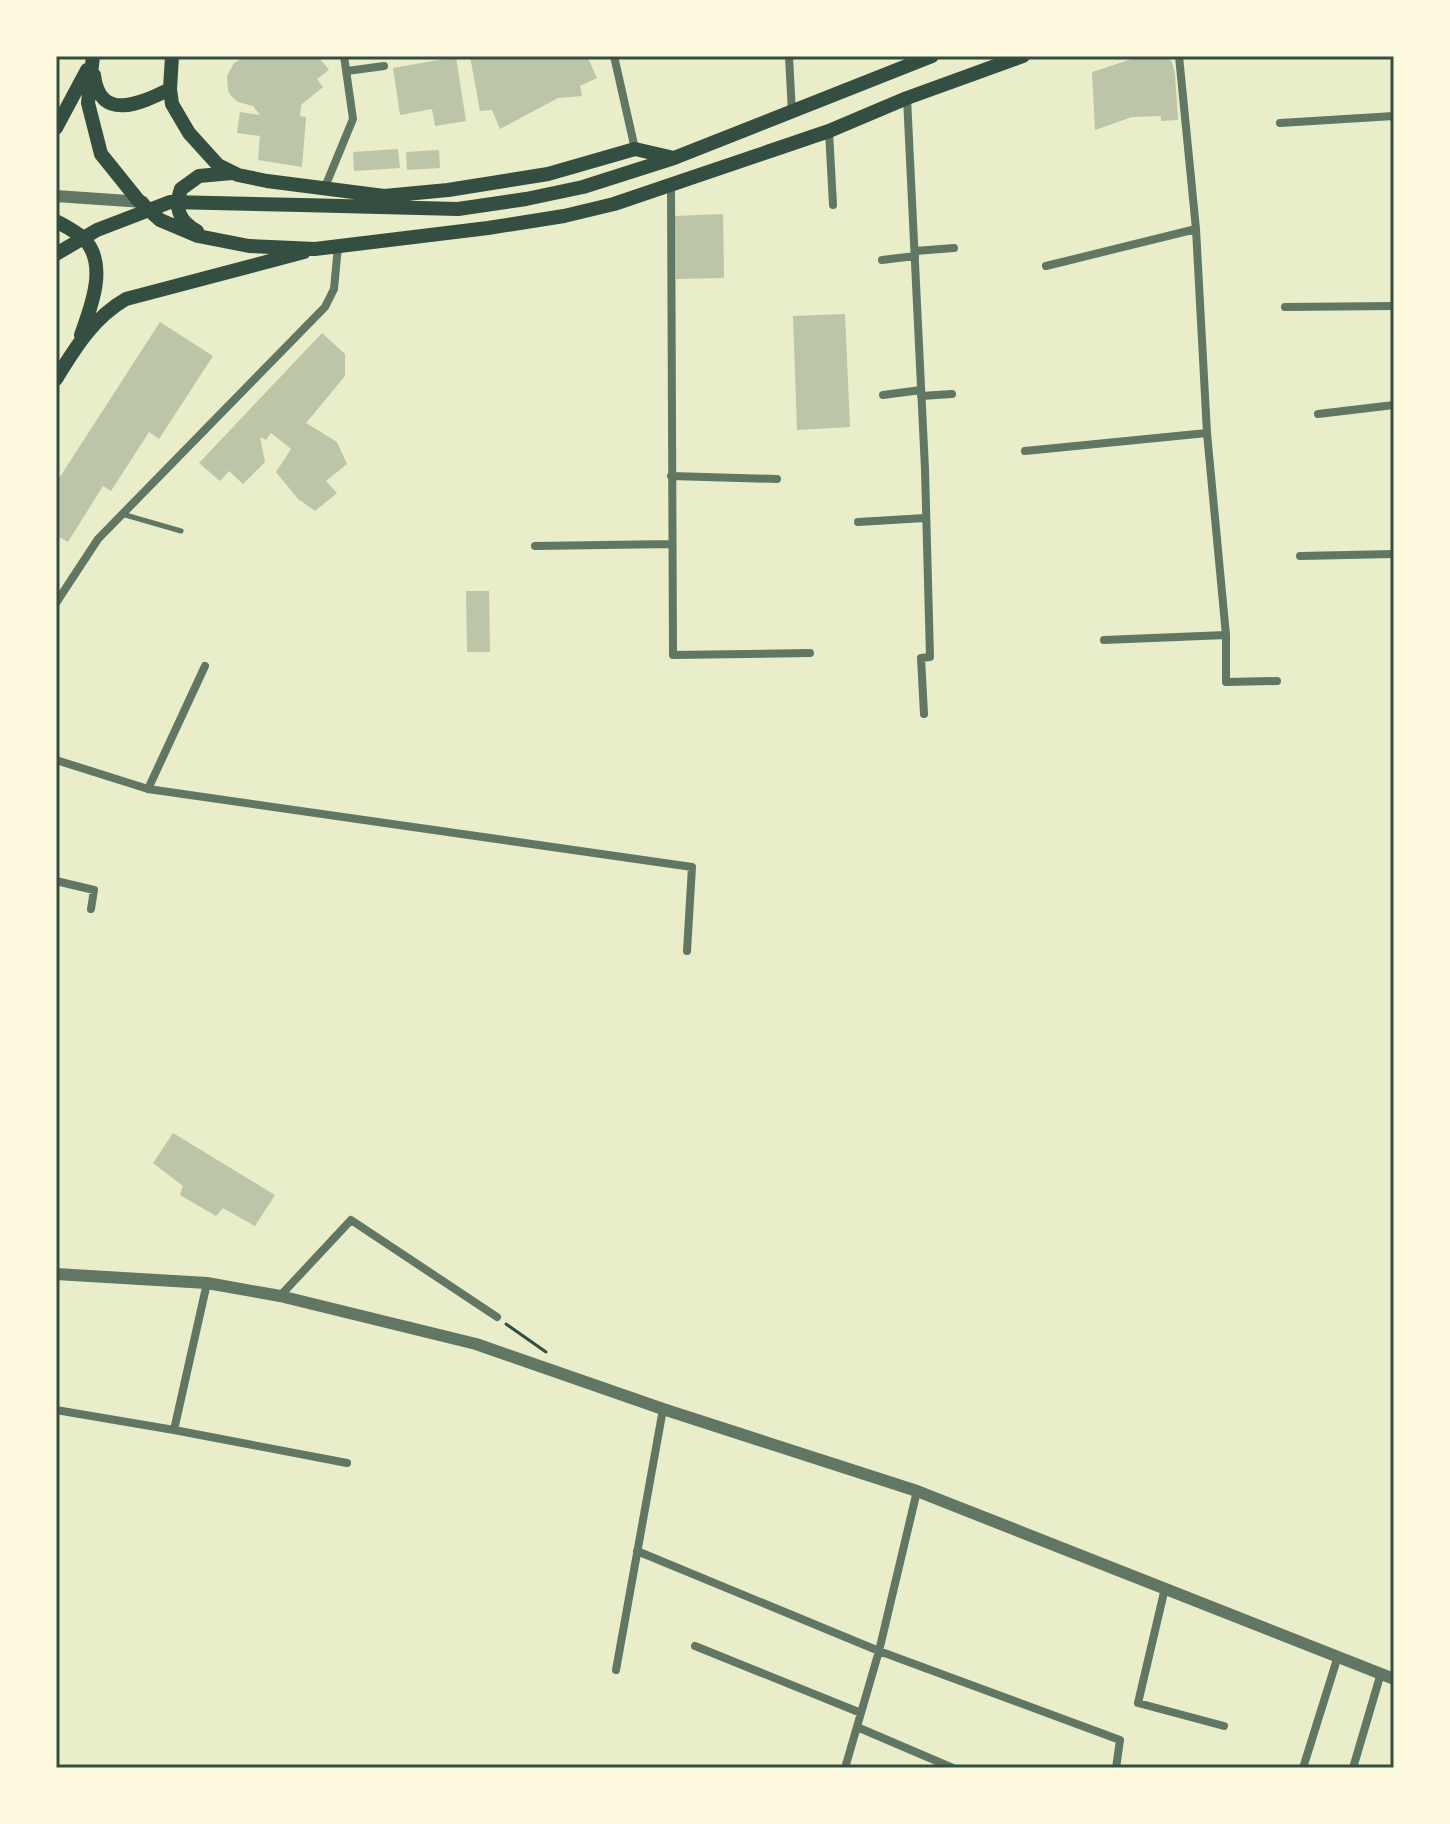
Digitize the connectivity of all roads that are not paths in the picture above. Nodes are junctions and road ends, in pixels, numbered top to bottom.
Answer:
1 (172, 56) edge
2 (344, 56) edge
3 (614, 56) edge
4 (789, 56) edge
5 (932, 56) edge
6 (1023, 56) edge
7 (1179, 56) edge
8 (93, 57) edge
9 (384, 66) dead end
10 (347, 71) junction
11 (170, 89) junction
12 (907, 98) junction
13 (792, 113) junction
14 (1394, 116) edge
15 (1280, 123) dead end
16 (56, 128) edge
17 (829, 131) junction
18 (635, 149) junction
19 (674, 158) junction
20 (232, 173) junction
21 (671, 186) junction
22 (325, 187) junction
23 (56, 196) edge
24 (170, 202) junction
25 (833, 205) dead end
26 (56, 221) edge
27 (1196, 229) junction
28 (208, 237) junction
29 (338, 246) junction
30 (954, 248) dead end
31 (315, 249) junction
32 (56, 254) edge
33 (915, 254) junction
34 (882, 260) dead end
35 (1046, 266) dead end
36 (1394, 306) edge
37 (1285, 307) dead end
38 (78, 343) junction
39 (56, 379) edge
40 (921, 393) junction
41 (952, 394) dead end
42 (883, 395) dead end
43 (1394, 405) edge
44 (1318, 414) dead end
45 (1207, 433) junction
46 (1025, 451) dead end
47 (671, 476) junction
48 (777, 479) dead end
49 (121, 514) junction
50 (925, 518) junction
51 (858, 522) dead end
52 (181, 531) dead end
53 (671, 544) junction
54 (535, 546) dead end
55 (1394, 554) edge
56 (1300, 556) dead end
57 (56, 603) edge
58 (1226, 635) junction
59 (1104, 640) dead end
60 (810, 653) dead end
61 (205, 666) dead end
62 (1277, 681) dead end
63 (924, 714) dead end
64 (56, 760) edge
65 (148, 789) junction
66 (56, 881) edge
67 (91, 909) dead end
68 (687, 951) dead end
69 (56, 1274) edge
70 (207, 1283) junction
71 (280, 1296) junction
72 (497, 1317) dead end
73 (663, 1409) junction
74 (56, 1410) edge
75 (174, 1430) junction
76 (347, 1463) dead end
77 (917, 1491) junction
78 (637, 1551) junction
79 (1165, 1588) junction
80 (695, 1646) dead end
81 (879, 1651) junction
82 (1338, 1656) junction
83 (616, 1670) dead end
84 (1381, 1673) junction
85 (1394, 1679) edge
86 (861, 1713) junction
87 (1224, 1726) dead end
88 (857, 1727) junction
89 (845, 1768) edge
90 (953, 1768) edge
91 (1116, 1768) edge
92 (1303, 1768) edge
93 (1353, 1768) edge

1 - 11 main road
2 - 10 street
3 - 18 street
4 - 13 street
5 - 13 main road
6 - 12 main road
7 - 27 street
8 - 11 main road
8 - 16 main road
8 - 28 main road
9 - 10 street
10 - 22 street
11 - 20 main road
12 - 17 main road
12 - 33 street
13 - 19 main road
14 - 15 street
17 - 21 main road
17 - 25 street
18 - 19 main road
18 - 22 main road
19 - 24 main road
20 - 22 main road
20 - 28 main road
21 - 29 main road
21 - 47 street
23 - 24 street
24 - 32 main road
26 - 38 main road
27 - 35 street
27 - 45 street
28 - 31 main road
29 - 31 main road
29 - 49 street
30 - 33 street
31 - 38 main road
33 - 34 street
33 - 40 street
36 - 37 street
38 - 39 main road
40 - 41 street
40 - 42 street
40 - 50 street
43 - 44 street
45 - 46 street
45 - 58 street
47 - 48 street
47 - 53 street
49 - 52 lane
49 - 57 street
50 - 51 street
50 - 63 street
53 - 54 street
53 - 60 street
55 - 56 street
58 - 59 street
58 - 62 street
61 - 65 street
64 - 65 street
65 - 68 street
66 - 67 street
69 - 70 street
70 - 71 street
70 - 75 street
71 - 72 street
71 - 73 street
73 - 77 street
73 - 78 street
74 - 75 street
75 - 76 street
77 - 79 street
77 - 81 street
78 - 81 street
78 - 83 street
79 - 82 street
79 - 87 street
80 - 86 street
81 - 86 street
81 - 91 street
82 - 84 street
82 - 92 street
84 - 85 street
84 - 93 street
86 - 88 street
88 - 89 street
88 - 90 street

